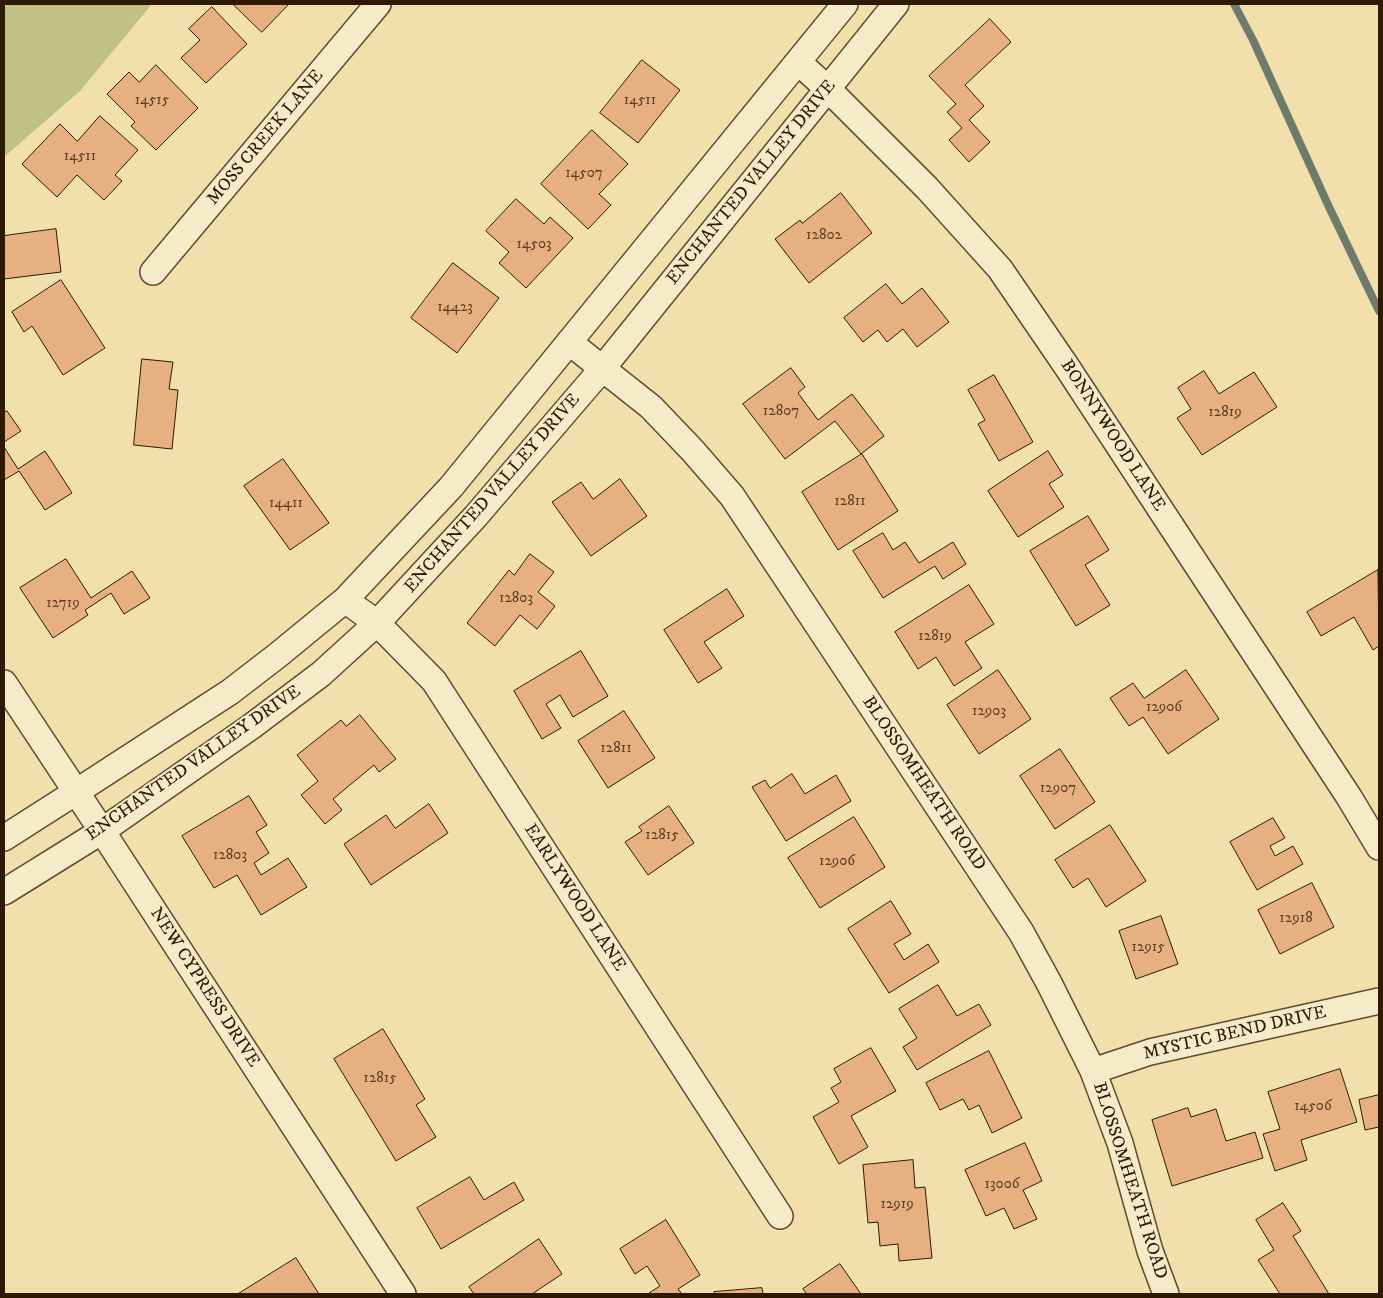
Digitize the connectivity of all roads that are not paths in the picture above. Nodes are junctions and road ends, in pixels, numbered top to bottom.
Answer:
1 (378, 4) edge
2 (845, 4) edge
3 (896, 4) edge
4 (798, 62) junction
5 (828, 89) junction
6 (153, 272) dead end
7 (569, 342) junction
8 (602, 369) junction
9 (345, 600) junction
10 (377, 623) junction
11 (4, 683) edge
12 (76, 792) junction
13 (102, 831) junction
14 (4, 838) edge
15 (1379, 847) edge
16 (4, 892) edge
17 (1379, 1001) edge
18 (1093, 1072) junction
19 (780, 1216) dead end
20 (403, 1294) edge
21 (1166, 1294) edge

1 - 6 street, MOSS CREEK LANE
2 - 4 street, ENCHANTED VALLEY DRIVE
3 - 5 street, ENCHANTED VALLEY DRIVE
4 - 5 street, BONNYWOOD LANE
4 - 7 street, ENCHANTED VALLEY DRIVE
5 - 8 street, ENCHANTED VALLEY DRIVE
5 - 15 street, BONNYWOOD LANE
7 - 8 street, BLOSSOMHEATH ROAD
7 - 9 street, ENCHANTED VALLEY DRIVE
8 - 10 street, ENCHANTED VALLEY DRIVE
8 - 18 street, BLOSSOMHEATH ROAD
9 - 10 street, EARLYWOOD LANE
9 - 12 street, ENCHANTED VALLEY DRIVE
10 - 13 street, ENCHANTED VALLEY DRIVE
10 - 19 street, EARLYWOOD LANE
11 - 12 street, NEW CYPRESS DRIVE
12 - 13 street, NEW CYPRESS DRIVE
12 - 14 street, ENCHANTED VALLEY DRIVE
13 - 16 street, ENCHANTED VALLEY DRIVE
13 - 20 street, NEW CYPRESS DRIVE
17 - 18 street, MYSTIC BEND DRIVE
18 - 21 street, BLOSSOMHEATH ROAD

